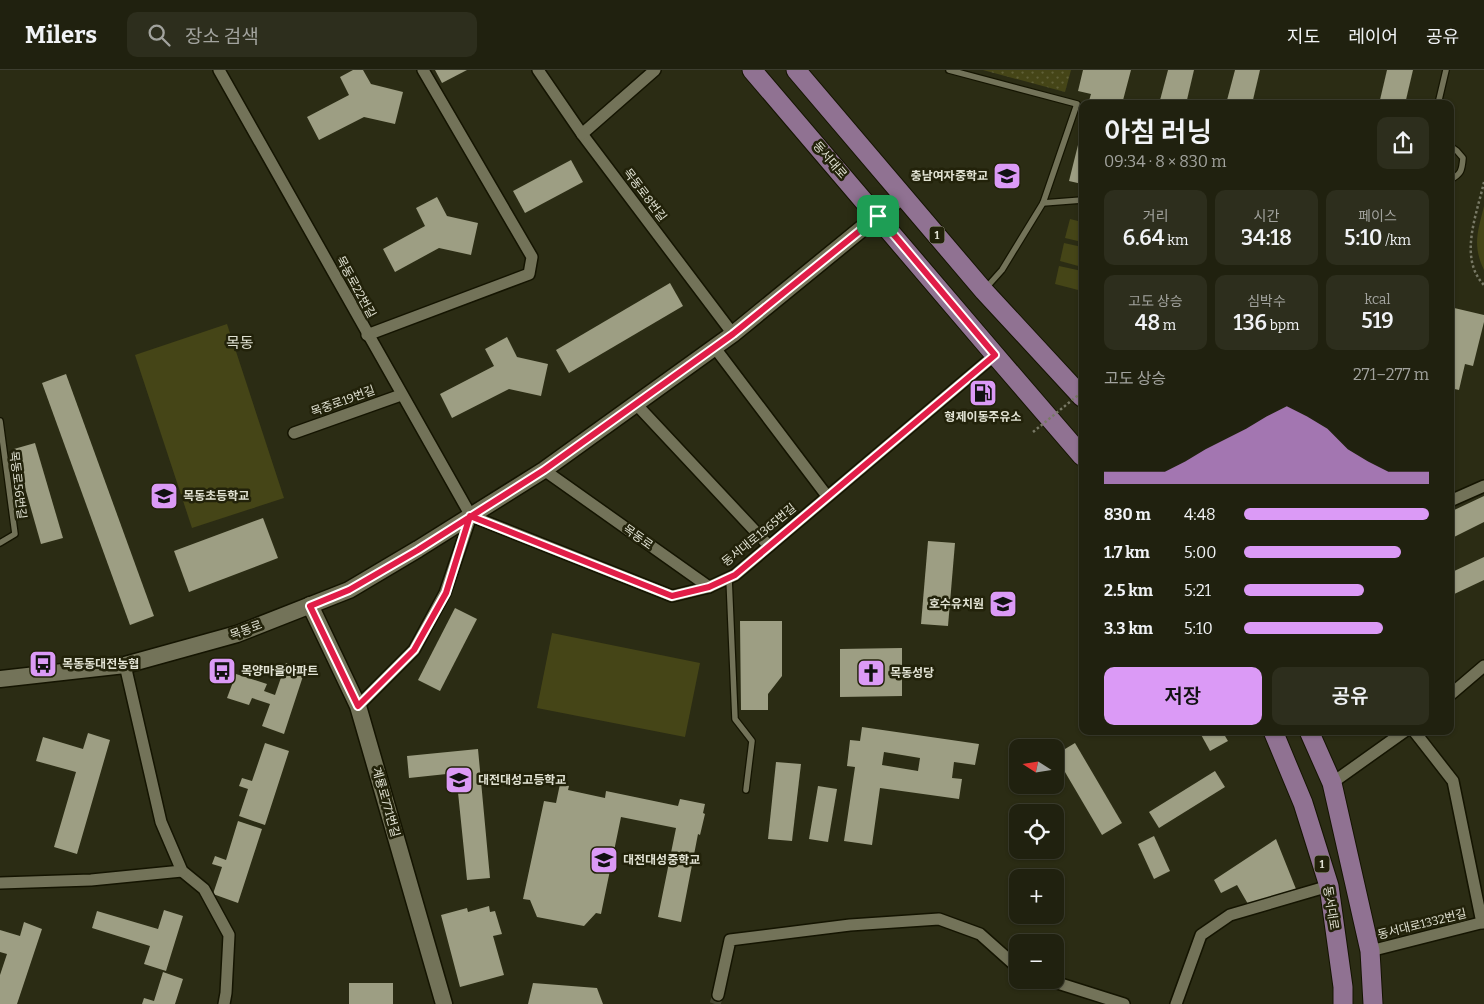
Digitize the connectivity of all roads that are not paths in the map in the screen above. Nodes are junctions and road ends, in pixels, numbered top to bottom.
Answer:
1 (220, 70) edge
2 (423, 70) edge
3 (538, 70) edge
4 (655, 70) edge
5 (752, 70) edge
6 (796, 70) edge
7 (950, 70) edge
8 (1446, 70) edge
9 (1439, 100) edge
10 (582, 134) junction
11 (1454, 149) edge
12 (1454, 178) edge
13 (903, 195) junction
14 (1079, 200) edge
15 (1042, 203) junction
16 (878, 216) junction
17 (984, 290) junction
18 (733, 334) junction
19 (367, 335) junction
20 (715, 348) junction
21 (995, 355) junction
22 (401, 394) junction
23 (1079, 394) edge
24 (636, 404) junction
25 (0, 421) edge
26 (294, 433) dead end
27 (1079, 453) edge
28 (544, 470) junction
29 (1484, 486) edge
30 (827, 496) junction
31 (1454, 499) edge
32 (470, 516) junction
33 (0, 543) edge
34 (769, 546) junction
35 (729, 578) junction
36 (709, 587) junction
37 (310, 606) junction
38 (126, 666) junction
39 (1484, 666) edge
40 (0, 679) edge
41 (1454, 691) edge
42 (358, 706) junction
43 (1275, 735) edge
44 (1311, 735) edge
45 (1399, 735) edge
46 (1417, 735) edge
47 (1332, 784) junction
48 (746, 790) dead end
49 (182, 872) junction
50 (0, 883) edge
51 (1329, 886) junction
52 (1483, 922) edge
53 (1370, 951) junction
54 (1009, 960) edge
55 (1064, 985) edge
56 (718, 996) tunnel mouth
57 (224, 1004) edge
58 (444, 1004) edge
59 (1124, 1004) edge
60 (1176, 1004) edge
61 (1343, 1004) edge
62 (1373, 1004) edge

1 - 19 street, 목동로22번길
2 - 19 street
3 - 10 street, 목동로8번길
4 - 10 street
5 - 16 main road, 동서대로
6 - 13 main road, 1
7 - 15 lane
8 - 9 lane
10 - 18 street, 목동로8번길
11 - 12 lane
13 - 16 main road, 목동로
13 - 17 main road, 1
14 - 15 lane
15 - 17 lane
16 - 18 main road, 목동로
16 - 21 main road, 동서대로
17 - 23 main road, 1
18 - 20 main road, 목동로
19 - 22 street, 목동로22번길
20 - 24 main road, 목동로
20 - 30 street
21 - 27 main road, 동서대로
21 - 30 street, 동서대로1365번길
22 - 26 street, 목중로19번길
22 - 32 street, 목동로22번길
24 - 28 main road, 목동로
24 - 34 street
25 - 33 lane, 목동로56번길
28 - 32 main road, 목동로
28 - 36 street, 목동로
29 - 31 street
30 - 34 street, 동서대로1365번길
32 - 36 street, 동서대로1365번길
32 - 37 main road, 목동로
32 - 42 street
34 - 35 street, 동서대로1365번길
35 - 36 street, 동서대로1365번길
35 - 48 lane
37 - 38 main road, 목동로
37 - 42 main road, 계룡로771번길
38 - 40 main road, 목동로
38 - 49 street
39 - 41 street
42 - 58 main road, 계룡로771번길
43 - 51 main road, 동서대로 / 1
44 - 47 main road
45 - 47 street
46 - 52 street, 동서대로1332번길
47 - 53 main road
49 - 50 street
49 - 57 street
51 - 60 street
51 - 61 main road, 동서대로 / 1
52 - 53 street, 동서대로1332번길
53 - 62 main road
54 - 56 street
55 - 59 street

